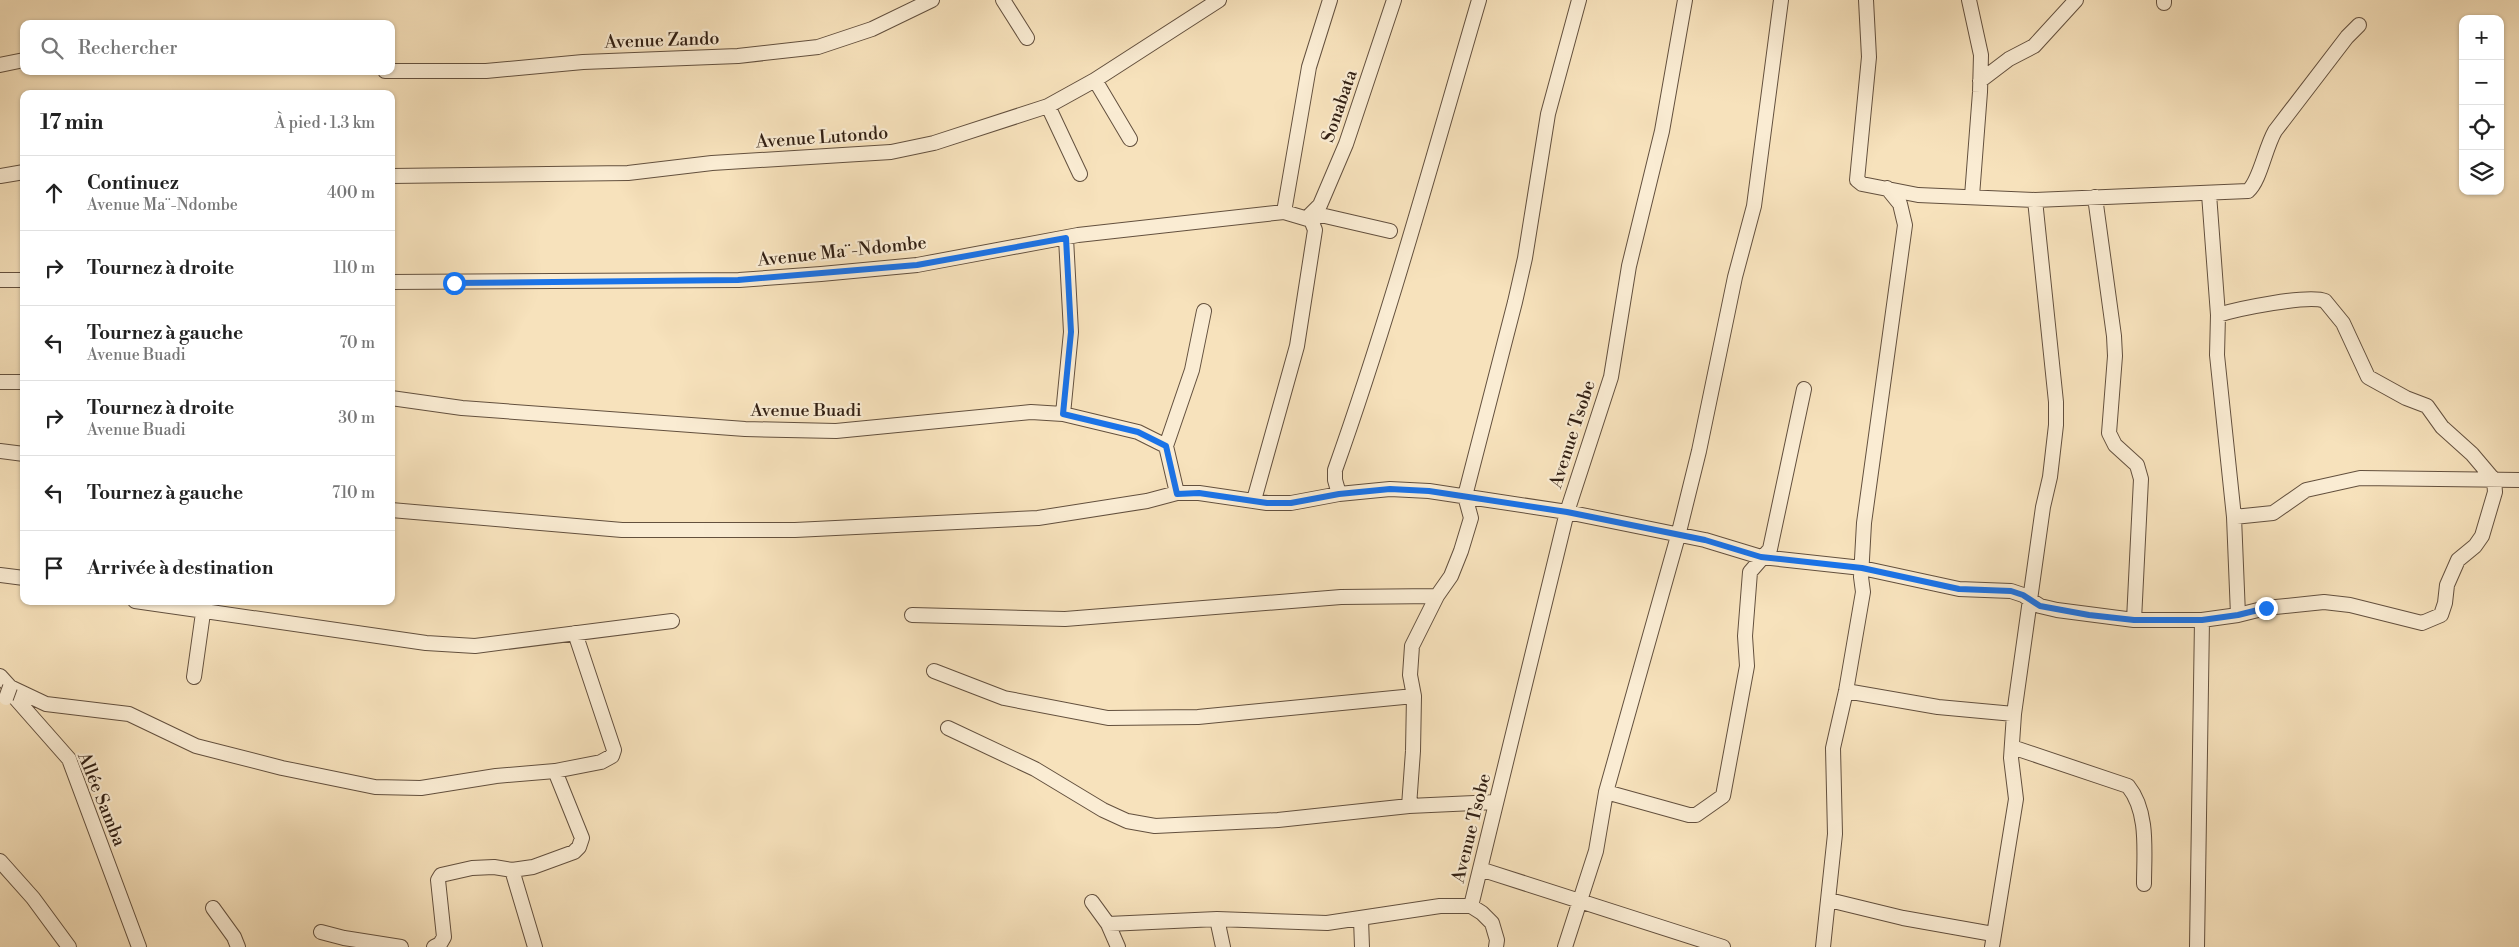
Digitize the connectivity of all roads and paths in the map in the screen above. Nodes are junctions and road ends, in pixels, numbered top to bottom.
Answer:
1 (932, 0) edge
2 (1003, 0) edge
3 (1219, 0) edge
4 (1330, 0) edge
5 (1394, 0) edge
6 (1479, 0) edge
7 (1579, 0) edge
8 (1684, 0) edge
9 (1781, 0) edge
10 (1866, 0) edge
11 (1969, 0) edge
12 (2076, 0) edge
13 (2359, 25) dead end
14 (1027, 38) dead end
15 (20, 61) edge
16 (0, 65) edge
17 (395, 71) edge
18 (1095, 80) junction
19 (1980, 81) junction
20 (1048, 106) junction
21 (1130, 139) dead end
22 (20, 173) edge
23 (1080, 174) dead end
24 (0, 176) edge
25 (395, 176) edge
26 (1887, 188) junction
27 (1918, 194) junction
28 (2209, 194) junction
29 (1972, 196) junction
30 (2096, 197) junction
31 (2035, 200) junction
32 (1289, 212) junction
33 (1905, 217) junction
34 (1310, 219) junction
35 (1390, 231) dead end
36 (1066, 238) junction
37 (0, 280) edge
38 (20, 280) edge
39 (395, 282) edge
40 (1204, 311) dead end
41 (2218, 315) junction
42 (0, 382) edge
43 (20, 382) edge
44 (1804, 389) dead end
45 (395, 399) edge
46 (1063, 414) junction
47 (1166, 446) junction
48 (0, 451) edge
49 (20, 454) edge
50 (2494, 480) junction
51 (2519, 480) edge
52 (1177, 494) junction
53 (1339, 494) junction
54 (1465, 496) junction
55 (1254, 500) junction
56 (395, 510) edge
57 (1567, 512) junction
58 (2234, 517) junction
59 (1678, 536) junction
60 (1761, 557) junction
61 (1862, 568) junction
62 (0, 575) edge
63 (20, 578) edge
64 (1437, 596) junction
65 (2029, 599) junction
66 (158, 605) edge
67 (203, 613) junction
68 (912, 615) dead end
69 (2238, 615) junction
70 (2134, 620) junction
71 (2202, 620) junction
72 (672, 621) dead end
73 (575, 633) junction
74 (934, 670) dead end
75 (0, 676) edge
76 (194, 677) dead end
77 (4, 691) edge
78 (1846, 691) junction
79 (1414, 696) junction
80 (2014, 714) junction
81 (948, 728) dead end
82 (2012, 747) junction
83 (555, 771) junction
84 (1606, 792) junction
85 (1496, 802) junction
86 (1409, 806) junction
87 (0, 860) edge
88 (1480, 869) junction
89 (512, 870) junction
90 (2144, 884) dead end
91 (1829, 900) junction
92 (1581, 901) junction
93 (1092, 902) dead end
94 (1471, 906) junction
95 (213, 908) dead end
96 (1217, 919) junction
97 (1361, 919) junction
98 (1108, 924) junction
99 (321, 932) dead end
100 (1992, 941) edge
101 (1716, 946) edge
102 (69, 947) edge
103 (138, 947) edge
104 (238, 947) edge
105 (401, 947) edge
106 (434, 947) edge
107 (535, 947) edge
108 (1118, 947) edge
109 (1224, 947) edge
110 (1362, 947) edge
111 (1496, 947) edge
112 (1565, 947) edge
113 (1823, 947) edge
114 (2197, 947) edge

1 - 17 street, Avenue Zando
2 - 14 street
3 - 18 street, Avenue Lutondo
4 - 32 street
5 - 34 street, Sonabata
6 - 53 street
7 - 54 street
8 - 57 street, Avenue Tsobe
9 - 59 street
10 - 26 street
11 - 19 street
12 - 19 street
13 - 28 street
15 - 16 street
18 - 20 street, Avenue Lutondo
18 - 21 street
19 - 29 street
20 - 23 street
20 - 25 street, Avenue Lutondo
22 - 24 street
26 - 27 street
26 - 33 street
27 - 29 street
27 - 33 street
28 - 30 street
28 - 41 street
29 - 31 street
30 - 31 street
30 - 70 street
31 - 65 street
32 - 34 street
32 - 36 street, Avenue Ma¨-Ndombe
33 - 61 street
34 - 35 street
34 - 55 street
36 - 39 street, Avenue Ma¨-Ndombe
36 - 46 street
37 - 38 street
40 - 47 street
41 - 50 street
41 - 58 street
42 - 43 street
44 - 60 street
45 - 46 street, Avenue Buadi
46 - 47 street, Avenue Buadi
47 - 52 street
48 - 49 street
50 - 51 street
50 - 58 street
50 - 69 street
52 - 55 street
52 - 56 street
53 - 54 street
53 - 55 street
54 - 57 street
54 - 64 street
57 - 59 street
57 - 85 street, Avenue Tsobe
58 - 69 street
59 - 60 street
59 - 84 street
60 - 61 street
60 - 84 street
61 - 65 street
61 - 78 street
62 - 63 street
64 - 68 street
64 - 79 street
65 - 70 street
65 - 80 street
66 - 67 street
67 - 73 street
67 - 76 street
69 - 71 street
70 - 71 street
71 - 114 street
72 - 73 street
73 - 83 street
74 - 79 street
75 - 77 street, Allée Samba
77 - 83 street
77 - 103 street, Allée Samba
78 - 80 street
78 - 91 street
79 - 86 street
80 - 82 street
81 - 86 street
82 - 90 street
82 - 100 street
83 - 89 street
84 - 92 street
85 - 86 street
85 - 88 street, Avenue Tsobe
87 - 102 street
88 - 92 street
88 - 94 street, Avenue Tsobe
89 - 106 street
89 - 107 street
91 - 100 street
91 - 113 street
92 - 101 street
92 - 112 street
93 - 98 street
94 - 97 street
94 - 111 street
95 - 104 street
96 - 97 street
96 - 98 street
96 - 109 street
97 - 110 street
98 - 108 street
99 - 105 street

